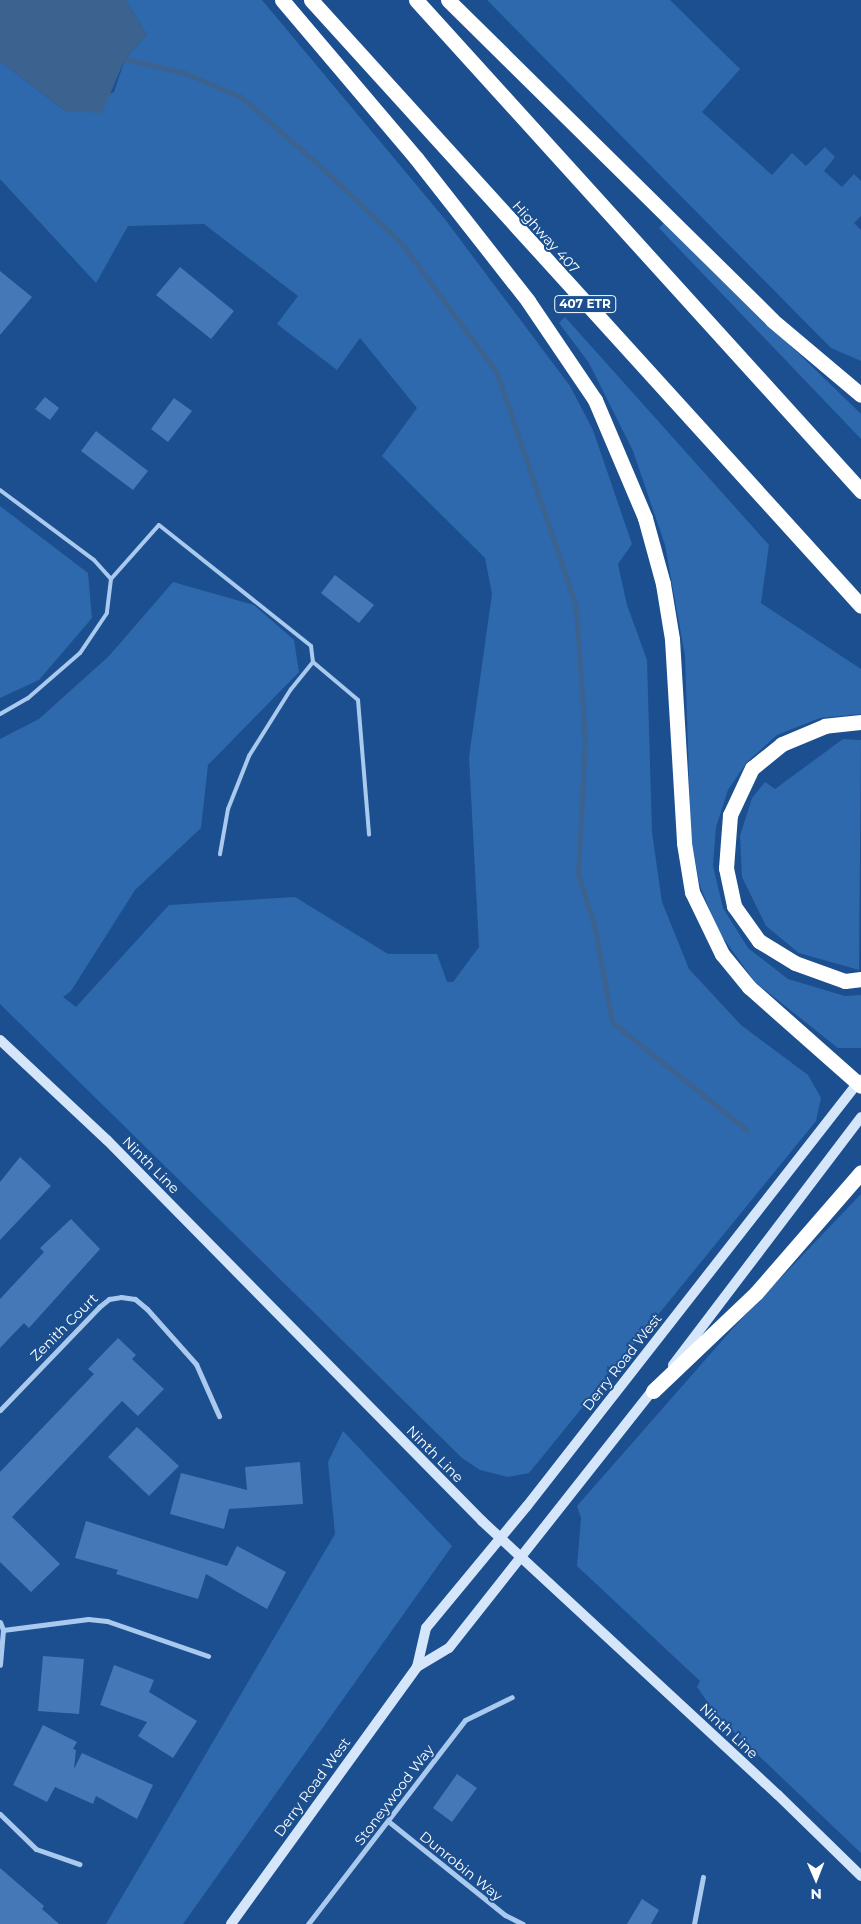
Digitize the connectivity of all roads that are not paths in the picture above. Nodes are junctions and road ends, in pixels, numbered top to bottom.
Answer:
1 (282, 0) edge
2 (311, 0) edge
3 (416, 0) edge
4 (448, 0) edge
5 (861, 395) edge
6 (0, 490) edge
7 (861, 491) edge
8 (111, 579) junction
9 (861, 606) edge
10 (313, 662) junction
11 (0, 714) edge
12 (861, 722) edge
13 (369, 835) dead end
14 (220, 854) dead end
15 (861, 979) edge
16 (0, 1040) edge
17 (860, 1083) edge
18 (861, 1117) edge
19 (861, 1172) edge
20 (653, 1391) junction
21 (0, 1410) edge
22 (219, 1416) dead end
23 (500, 1539) junction
24 (520, 1557) junction
25 (0, 1622) edge
26 (3, 1630) junction
27 (208, 1656) dead end
28 (0, 1665) edge
29 (417, 1667) junction
30 (512, 1697) dead end
31 (0, 1814) edge
32 (388, 1821) junction
33 (79, 1864) dead end
34 (861, 1876) edge
35 (703, 1877) dead end
36 (231, 1924) edge
37 (308, 1924) edge
38 (523, 1924) edge
39 (694, 1924) edge

1 - 17 highway
2 - 9 highway, Highway 407 / 407 ETR
3 - 7 highway
4 - 5 highway
6 - 8 lane
8 - 10 lane
8 - 11 lane
10 - 13 lane
10 - 14 lane
12 - 15 highway
16 - 23 main road, Ninth Line
17 - 23 main road, Derry Road West
18 - 20 main road, Derry Road West
19 - 20 highway
20 - 24 main road, Derry Road West
21 - 22 street, Zenith Court
23 - 24 main road, Ninth Line
23 - 29 main road, Derry Road West
24 - 29 main road, Derry Road West
24 - 34 main road, Ninth Line
25 - 26 street
26 - 27 street
26 - 28 street
29 - 36 main road, Derry Road West
30 - 32 street, Stoneywood Way
31 - 33 street
32 - 37 street, Stoneywood Way
32 - 38 street, Dunrobin Way
35 - 39 street

